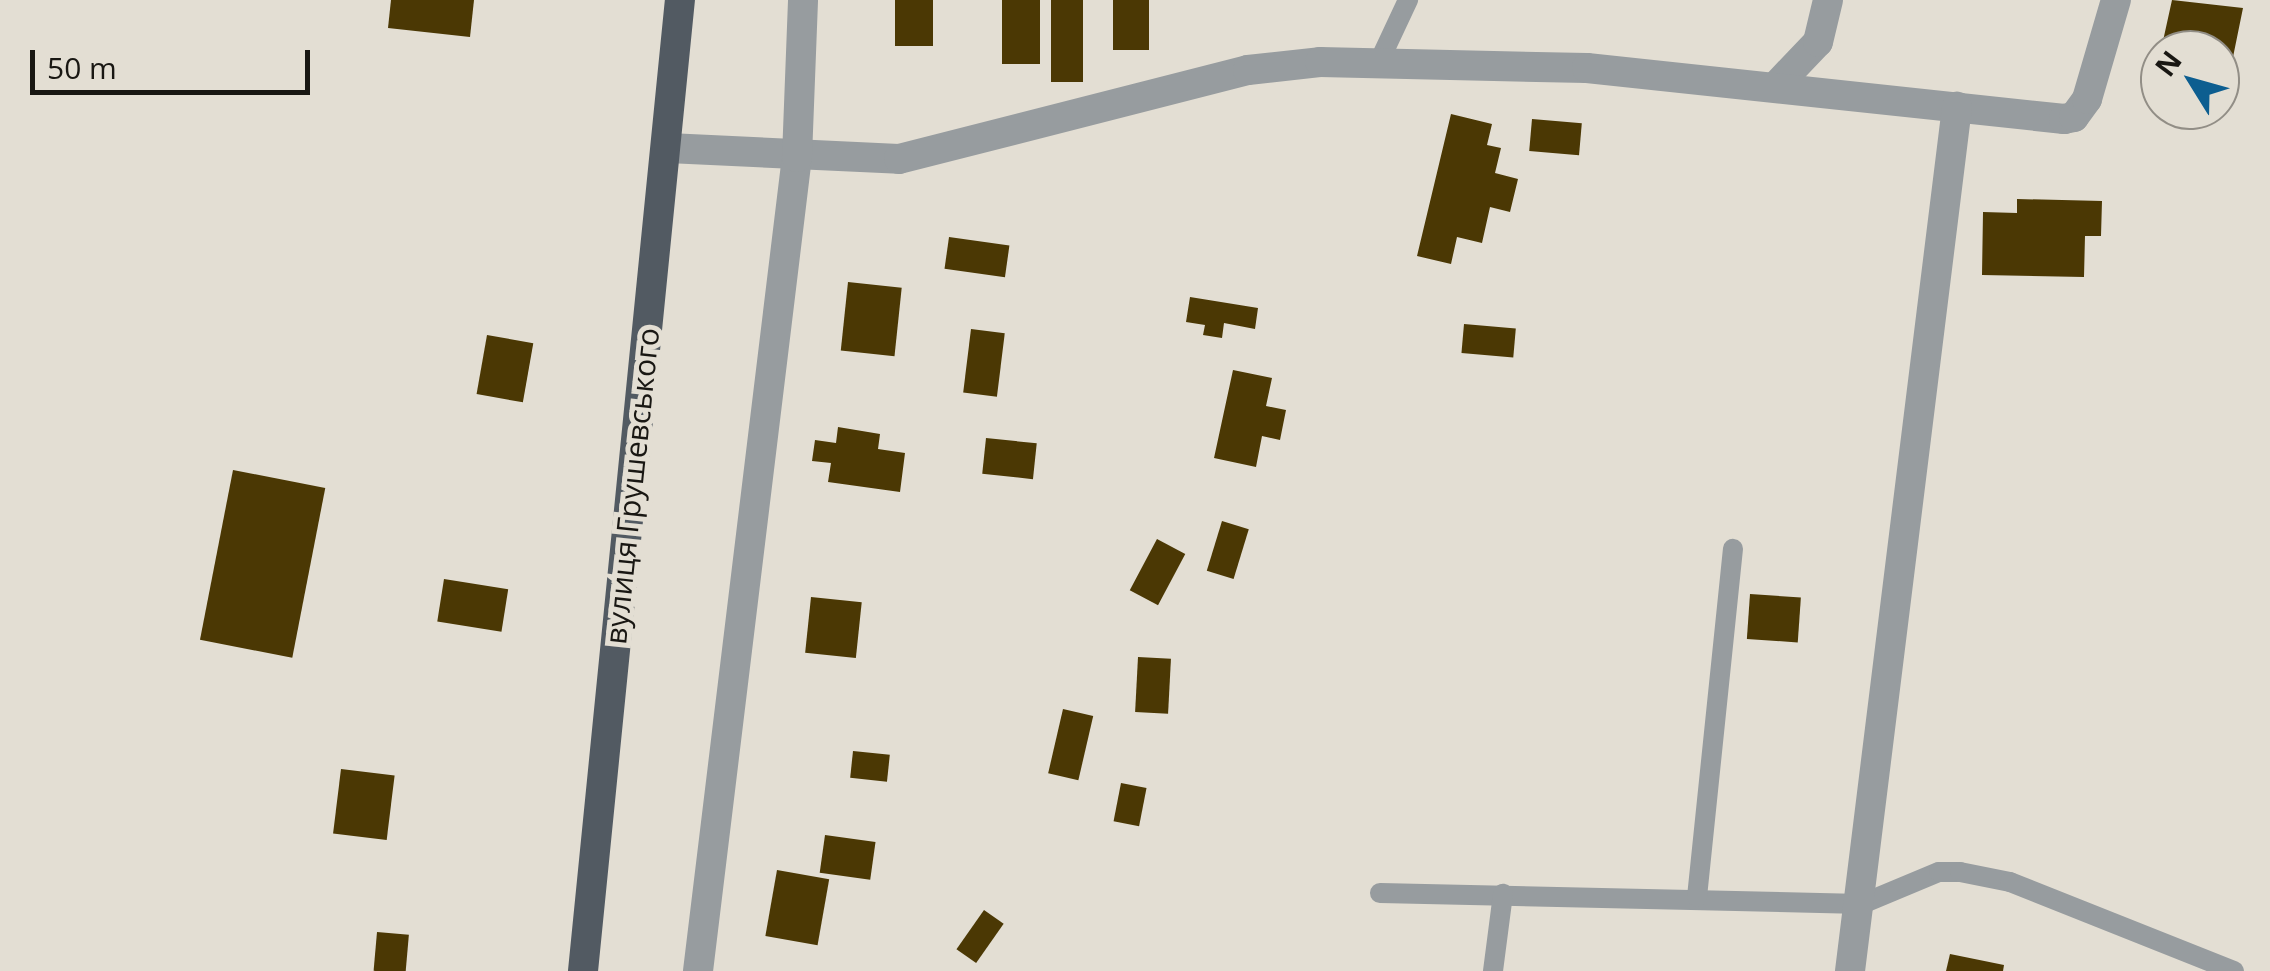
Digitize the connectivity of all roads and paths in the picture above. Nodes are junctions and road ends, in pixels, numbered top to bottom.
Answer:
1 (680, 0) edge
2 (803, 0) edge
3 (1408, 0) edge
4 (1828, 0) edge
5 (2116, 0) edge
6 (1378, 64) junction
7 (1777, 85) junction
8 (1956, 107) junction
9 (668, 148) junction
10 (796, 158) junction
11 (1733, 550) dead end
12 (1380, 893) dead end
13 (1503, 894) junction
14 (1697, 897) junction
15 (1862, 904) junction
16 (583, 971) edge
17 (698, 971) edge
18 (1493, 971) edge
19 (1850, 971) edge
20 (2234, 971) edge

1 - 9 highway, вулиця Грушевського
2 - 10 street
3 - 6 lane
4 - 7 street
5 - 8 street
6 - 7 street
6 - 10 street
7 - 8 street
8 - 15 street
9 - 10 street
9 - 16 highway, вулиця Грушевського
10 - 17 street
11 - 14 lane
12 - 13 lane
13 - 14 lane
13 - 18 lane
14 - 15 lane
15 - 19 street
15 - 20 lane

